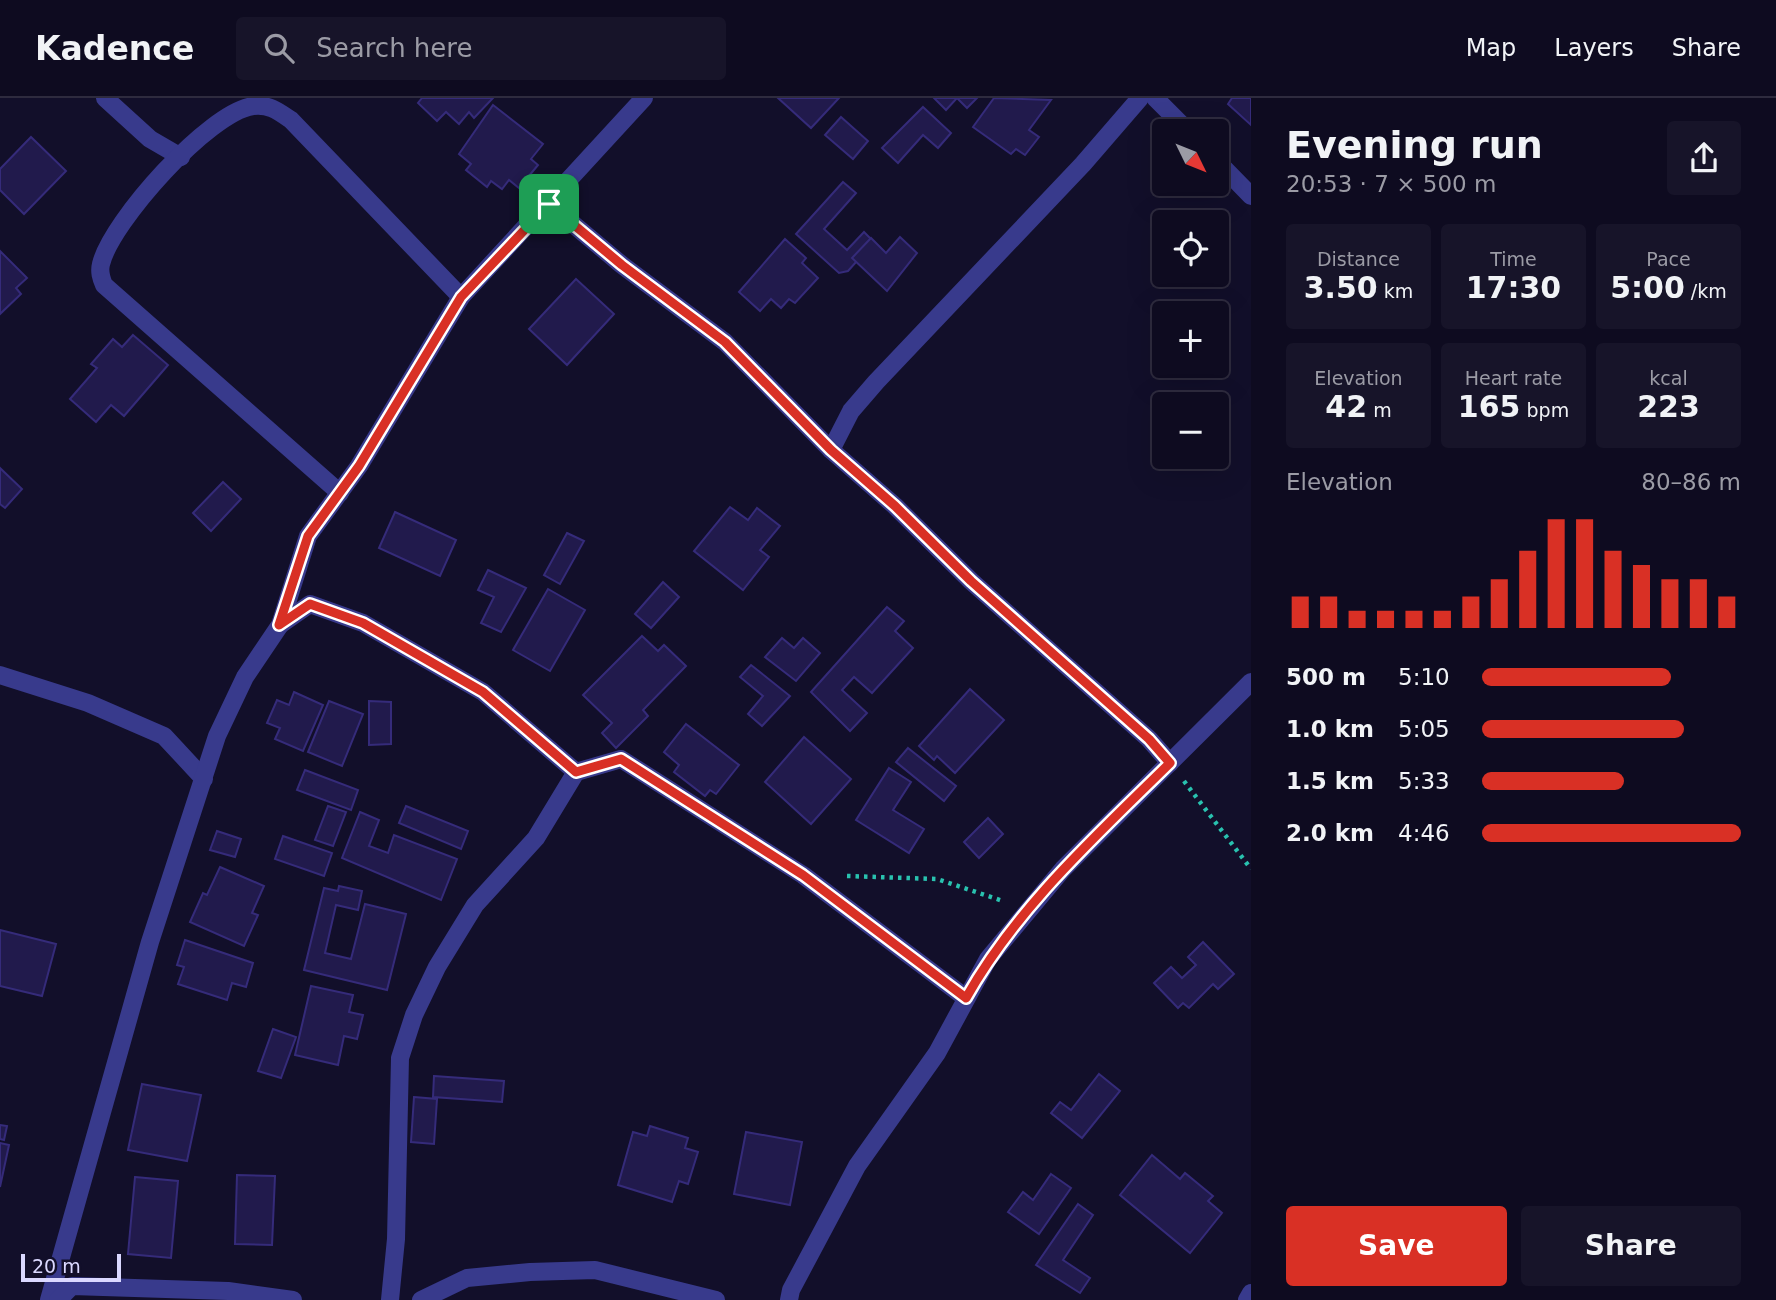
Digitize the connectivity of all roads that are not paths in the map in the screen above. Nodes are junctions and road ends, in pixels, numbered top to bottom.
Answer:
1 (105, 98) edge
2 (644, 98) edge
3 (1140, 98) edge
4 (1155, 98) edge
5 (1176, 119) edge
6 (181, 158) junction
7 (1229, 173) edge
8 (1251, 196) edge
9 (549, 204) junction
10 (461, 297) junction
11 (831, 450) junction
12 (340, 493) junction
13 (279, 625) junction
14 (0, 675) edge
15 (1251, 682) edge
16 (1170, 763) junction
17 (576, 772) junction
18 (204, 779) junction
19 (966, 998) junction
20 (1251, 1293) edge
21 (49, 1300) edge
22 (58, 1300) edge
23 (293, 1300) edge
24 (390, 1300) edge
25 (421, 1300) edge
26 (716, 1300) edge
27 (789, 1300) edge
28 (1247, 1300) edge

1 - 6 street
2 - 9 street
3 - 11 street
4 - 5 street
6 - 10 street
6 - 12 street
7 - 8 street
9 - 10 street
9 - 11 street
10 - 12 street
11 - 16 street
12 - 13 street
13 - 17 street
13 - 18 street
14 - 18 street
15 - 16 street
16 - 19 street
17 - 19 street
17 - 24 street
18 - 21 street
19 - 27 street
20 - 28 street
22 - 23 street
25 - 26 street

